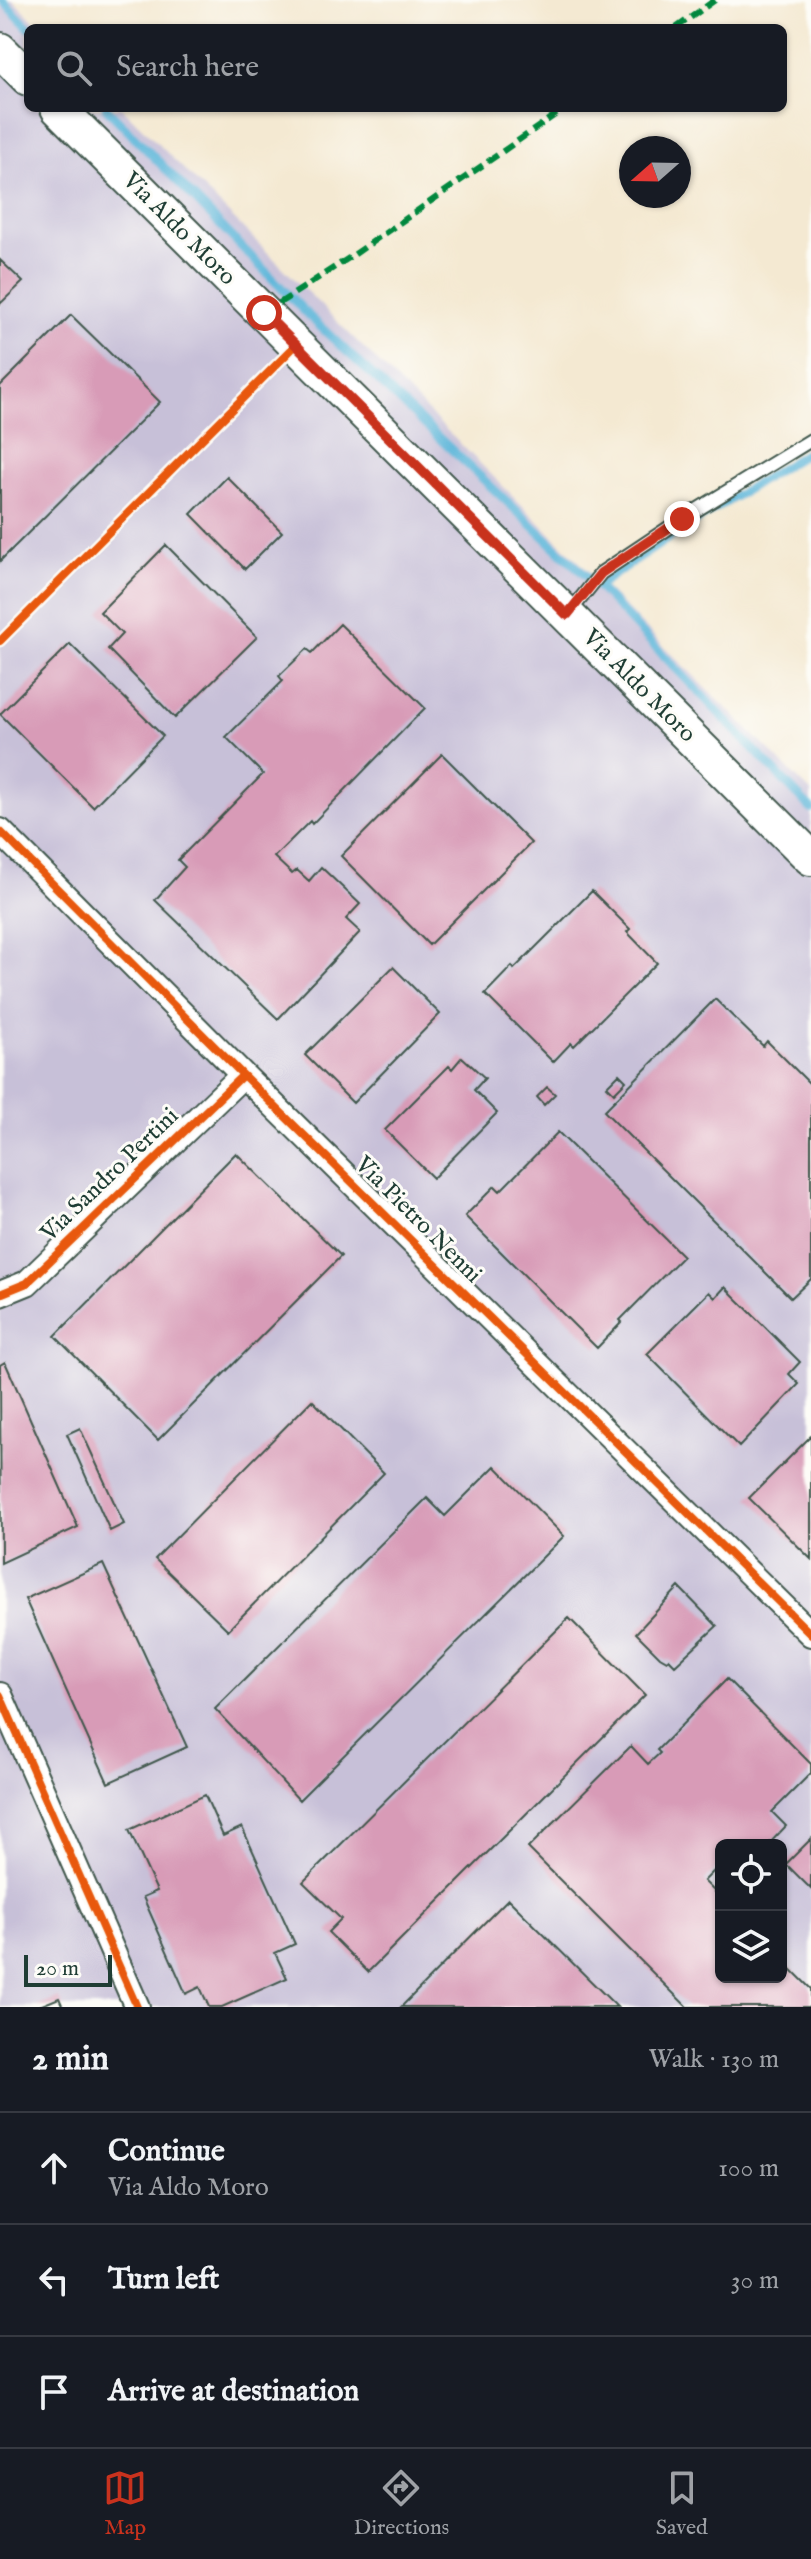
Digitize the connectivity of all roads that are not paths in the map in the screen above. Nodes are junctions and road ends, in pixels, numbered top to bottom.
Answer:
1 (0, 50) edge
2 (24, 74) edge
3 (62, 112) edge
4 (811, 440) edge
5 (567, 615) junction
6 (0, 831) edge
7 (811, 858) edge
8 (243, 1075) junction
9 (0, 1294) edge
10 (811, 1634) edge
11 (0, 1695) edge
12 (137, 2007) edge

1 - 2 main road
3 - 5 main road, Via Aldo Moro
4 - 5 lane
5 - 7 main road, Via Aldo Moro
6 - 8 street, Via Pietro Nenni
8 - 9 street, Via Sandro Pertini
8 - 10 street, Via Pietro Nenni
11 - 12 street

